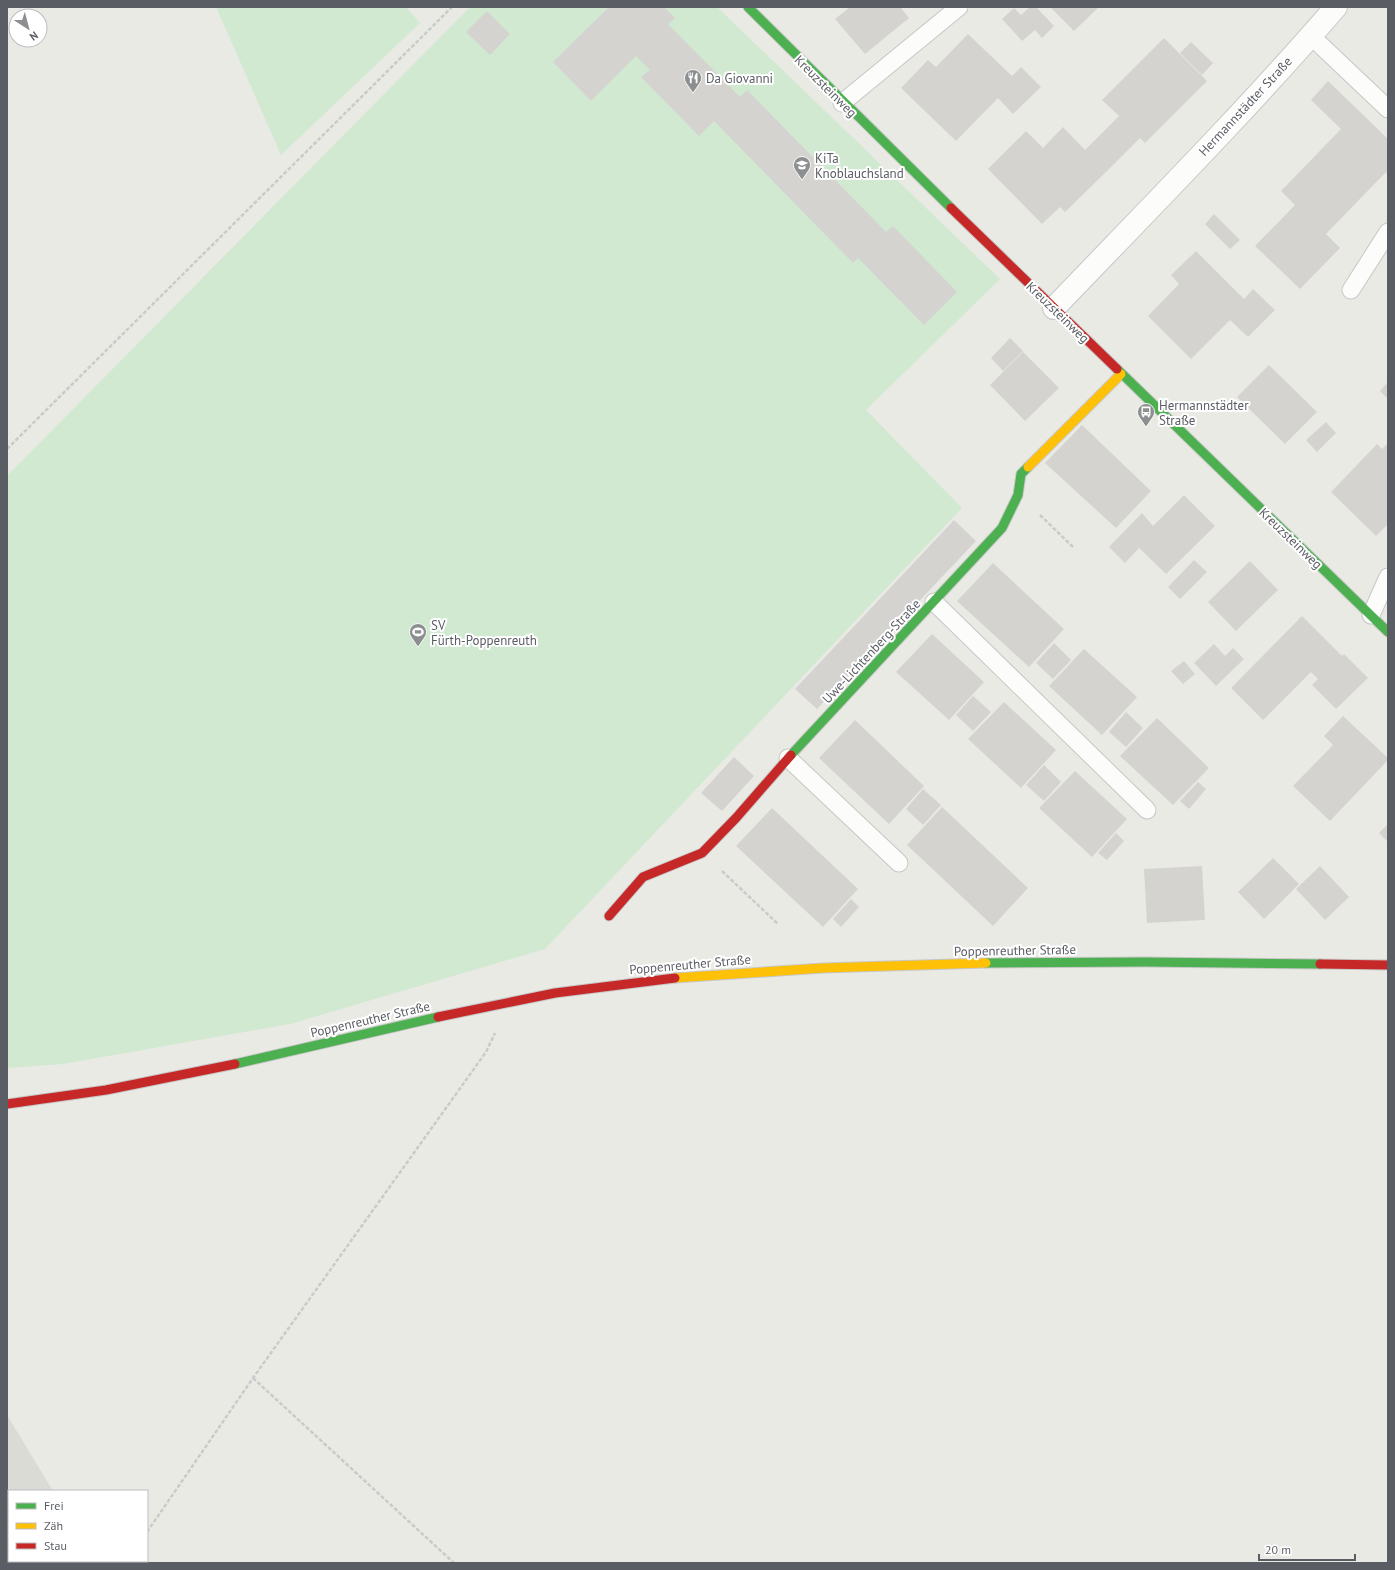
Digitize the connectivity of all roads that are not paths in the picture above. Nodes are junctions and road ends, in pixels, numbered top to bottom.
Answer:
1 (748, 7) edge
2 (959, 7) edge
3 (1336, 7) edge
4 (1311, 36) junction
5 (842, 103) junction
6 (1388, 109) edge
7 (1388, 232) edge
8 (1351, 290) dead end
9 (1054, 308) junction
10 (1121, 374) junction
11 (1388, 577) edge
12 (934, 602) junction
13 (1371, 615) junction
14 (1388, 632) edge
15 (788, 758) junction
16 (1147, 810) dead end
17 (899, 863) dead end
18 (609, 916) dead end
19 (1388, 965) edge
20 (7, 1104) edge

1 - 5 street, Kreuzsteinweg
2 - 5 lane
3 - 4 street, Hermannstädter Straße
4 - 6 lane
4 - 9 street, Hermannstädter Straße
5 - 9 street, Kreuzsteinweg
7 - 8 lane
9 - 10 street, Kreuzsteinweg
10 - 12 street, Uwe-Lichtenberg-Straße
10 - 13 street, Kreuzsteinweg
11 - 13 lane
12 - 15 street, Uwe-Lichtenberg-Straße
12 - 16 lane
13 - 14 street, Kreuzsteinweg
15 - 17 lane
15 - 18 street, Uwe-Lichtenberg-Straße
19 - 20 street, Poppenreuther Straße

